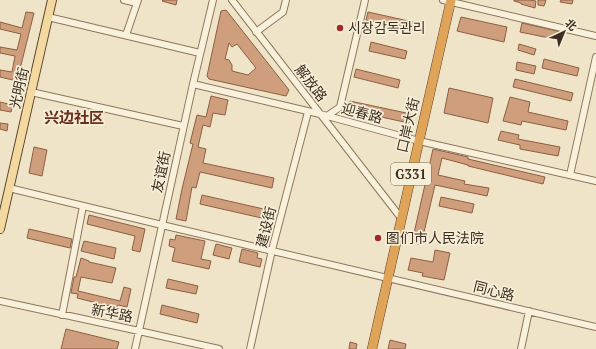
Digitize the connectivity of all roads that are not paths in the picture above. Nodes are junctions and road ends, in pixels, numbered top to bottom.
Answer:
1 (52, 0) edge
2 (124, 0) edge
3 (213, 0) edge
4 (232, 0) edge
5 (286, 0) edge
6 (365, 0) edge
7 (448, 1) edge
8 (137, 2) edge
9 (48, 17) junction
10 (256, 32) junction
11 (126, 35) junction
12 (596, 36) edge
13 (200, 52) junction
14 (596, 57) edge
15 (193, 84) junction
16 (31, 92) junction
17 (308, 112) junction
18 (320, 114) junction
19 (328, 116) junction
20 (183, 126) junction
21 (419, 141) junction
22 (570, 175) junction
23 (596, 181) edge
24 (9, 188) junction
25 (83, 206) junction
26 (401, 218) junction
27 (162, 225) junction
28 (0, 228) edge
29 (272, 250) junction
30 (388, 277) junction
31 (0, 302) edge
32 (529, 311) junction
33 (62, 315) junction
34 (596, 326) edge
35 (139, 331) junction
36 (135, 349) edge
37 (219, 349) edge
38 (250, 349) edge
39 (372, 349) edge
40 (521, 349) edge

1 - 9 main road, 光明街
2 - 8 street
3 - 13 street, 友谊街
4 - 10 street, 解放路
5 - 10 street
6 - 19 street
7 - 12 street
7 - 21 highway, 口岸大街 / G331
8 - 11 street
9 - 11 street
9 - 16 main road, 光明街
10 - 18 street, 解放路
11 - 13 street
13 - 15 street, 友谊街
14 - 22 street
15 - 17 street, 迎春路
15 - 20 street, 友谊街
16 - 20 street
16 - 24 main road, 光明街
17 - 18 street, 迎春路
17 - 29 street, 建设街
18 - 19 street, 迎春路
18 - 26 street, 解放路
19 - 21 street, 迎春路
20 - 27 street, 友谊街
21 - 22 street, 迎春路
21 - 26 highway, 口岸大街 / G331
22 - 23 street, 迎春路
24 - 25 street
24 - 28 main road, 光明街
25 - 27 street
25 - 33 street
26 - 30 highway, 口岸大街 / G331
27 - 29 street, 同心路
27 - 35 street, 友谊街
29 - 30 street, 同心路
29 - 38 street, 建设街
30 - 32 street, 同心路
30 - 39 highway, 口岸大街 / G331
31 - 33 street, 新华路
32 - 34 street, 同心路
32 - 40 street
33 - 35 street, 新华路
35 - 36 street, 友谊街
35 - 37 street, 新华路

